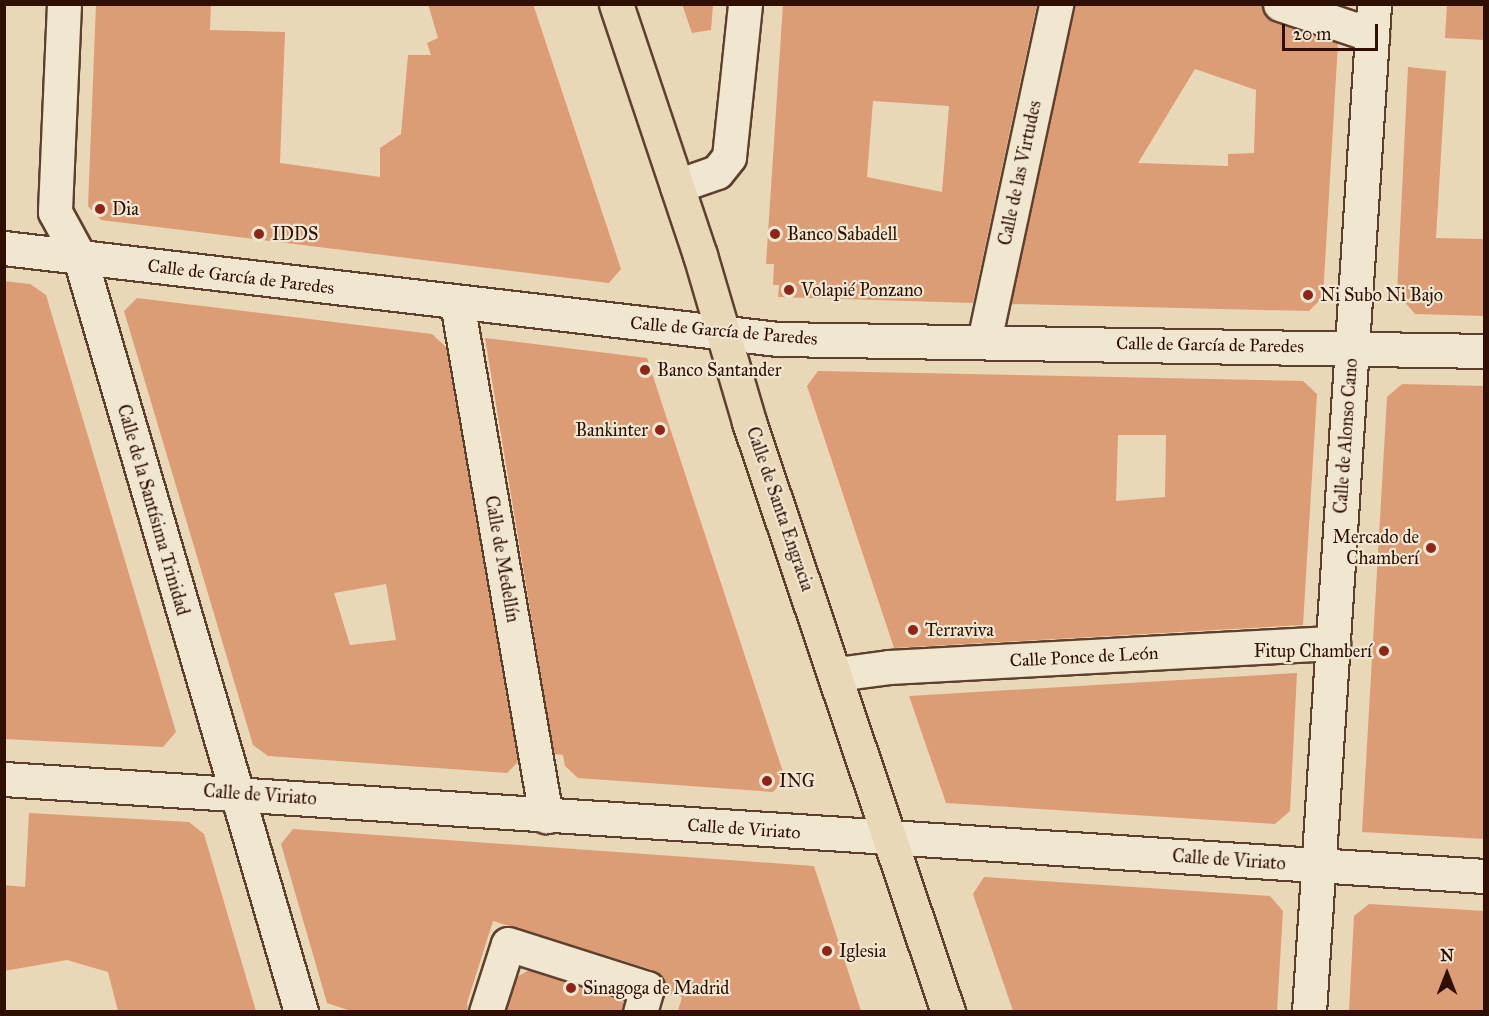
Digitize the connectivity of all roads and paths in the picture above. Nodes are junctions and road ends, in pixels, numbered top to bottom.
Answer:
1 (64, 4) edge
2 (616, 4) edge
3 (745, 4) edge
4 (1056, 4) edge
5 (1280, 4) edge
6 (1373, 20) edge
7 (677, 186) junction
8 (4, 248) edge
9 (80, 258) junction
10 (458, 303) junction
11 (722, 333) junction
12 (984, 341) junction
13 (1352, 348) junction
14 (1485, 351) edge
15 (1333, 643) junction
16 (837, 674) junction
17 (4, 779) edge
18 (235, 794) junction
19 (546, 816) junction
20 (891, 840) junction
21 (1318, 866) junction
22 (1485, 876) edge
23 (644, 1000) edge
24 (301, 1011) edge
25 (486, 1011) edge
26 (948, 1011) edge
27 (1309, 1011) edge

1 - 9 street, Calle de la Santísima Trinidad
2 - 7 main road, Calle de Santa Engracia
3 - 7 street
4 - 12 street, Calle de las Virtudes
5 - 6 street
6 - 13 street, Calle de Alonso Cano
7 - 11 main road, Calle de Santa Engracia
8 - 9 street, Calle de García de Paredes
9 - 10 street, Calle de García de Paredes
9 - 18 street, Calle de la Santísima Trinidad
10 - 11 street, Calle de García de Paredes
10 - 19 street, Calle de Medellín
11 - 12 street, Calle de García de Paredes
11 - 16 main road, Calle de Santa Engracia
12 - 13 street, Calle de García de Paredes
13 - 14 street, Calle de García de Paredes
13 - 15 street, Calle de Alonso Cano
15 - 16 street, Calle Ponce de León
15 - 21 street, Calle de Alonso Cano
16 - 20 main road, Calle de Santa Engracia
17 - 18 street, Calle de Viriato
18 - 19 street, Calle de Viriato
18 - 24 street, Calle de la Santísima Trinidad
19 - 20 street, Calle de Viriato
20 - 21 street, Calle de Viriato
20 - 26 main road, Calle de Santa Engracia
21 - 22 street, Calle de Viriato
21 - 27 street, Calle de Alonso Cano
23 - 25 street

